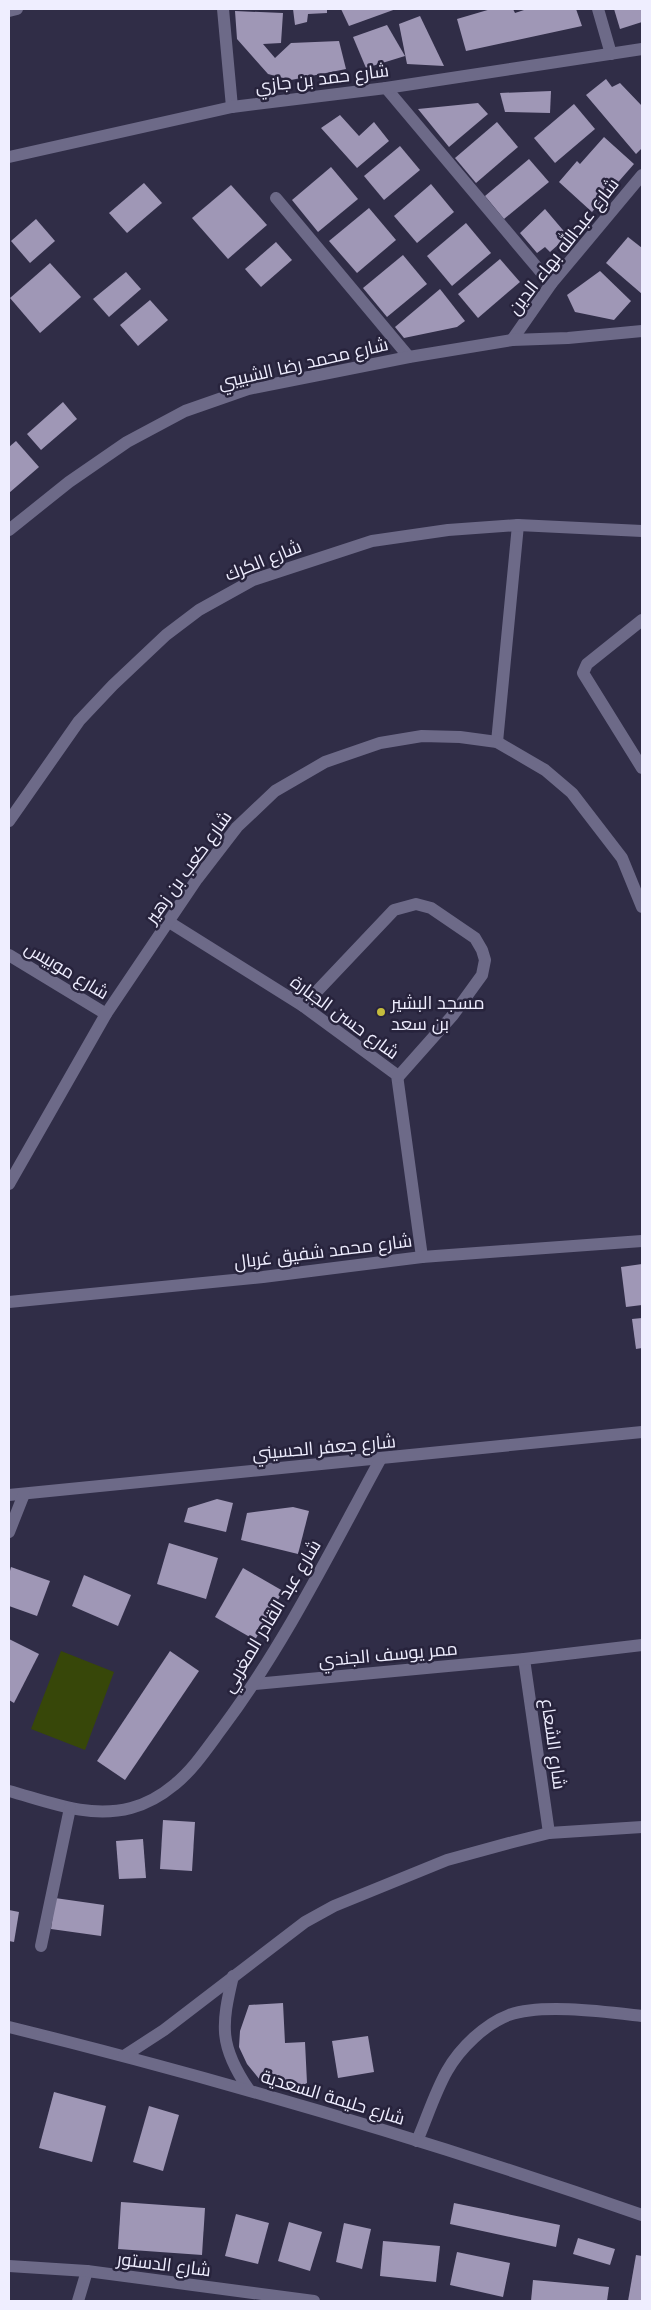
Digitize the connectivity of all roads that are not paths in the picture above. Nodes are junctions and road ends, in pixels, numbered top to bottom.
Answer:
1 (17, 9) edge
2 (223, 9) edge
3 (598, 9) edge
4 (9, 11) edge
5 (642, 49) edge
6 (611, 54) junction
7 (386, 88) junction
8 (232, 107) junction
9 (9, 158) edge
10 (642, 175) edge
11 (276, 198) dead end
12 (550, 284) junction
13 (642, 331) edge
14 (512, 340) junction
15 (409, 357) junction
16 (518, 525) junction
17 (9, 530) edge
18 (626, 532) junction
19 (642, 532) edge
20 (642, 537) edge
21 (642, 620) edge
22 (497, 742) junction
23 (642, 768) edge
24 (9, 821) edge
25 (642, 907) edge
26 (169, 922) junction
27 (9, 955) edge
28 (303, 1006) junction
29 (106, 1014) junction
30 (398, 1077) junction
31 (9, 1184) edge
32 (642, 1241) edge
33 (422, 1256) junction
34 (9, 1302) edge
35 (642, 1432) edge
36 (380, 1460) junction
37 (24, 1494) junction
38 (9, 1495) edge
39 (9, 1532) edge
40 (642, 1645) edge
41 (524, 1659) junction
42 (255, 1684) junction
43 (9, 1791) edge
44 (70, 1808) junction
45 (642, 1826) edge
46 (549, 1833) junction
47 (41, 1946) dead end
48 (233, 1976) junction
49 (642, 2016) edge
50 (9, 2027) edge
51 (124, 2056) junction
52 (249, 2090) junction
53 (417, 2141) junction
54 (642, 2215) edge
55 (9, 2266) edge
56 (87, 2271) junction
57 (78, 2301) edge
58 (314, 2301) edge

1 - 4 street
2 - 8 street
3 - 6 street
5 - 6 street, شارع حمد بن جازي
6 - 7 street, شارع حمد بن جازي
7 - 8 street, شارع حمد بن جازي
7 - 12 street
8 - 9 street, شارع حمد بن جازي
10 - 12 street, شارع عبدالله بهاء الدين
11 - 15 street
12 - 14 street, شارع عبدالله بهاء الدين
13 - 14 street, شارع محمد رضا الشبيبي
14 - 15 street, شارع محمد رضا الشبيبي
15 - 17 street, شارع محمد رضا الشبيبي
16 - 18 street, شارع الكرك
16 - 22 street
16 - 24 street, شارع الكرك
18 - 19 street, شارع الكرك
18 - 20 street, شارع الكرك
21 - 23 street
22 - 25 street, شارع كعب بن زهير
22 - 26 street, شارع كعب بن زهير
26 - 28 street, شارع حسن الجبارة
26 - 29 street, شارع كعب بن زهير
27 - 29 street, شارع موبيس
28 - 30 street, شارع حسن الجبارة
28 - 30 street
29 - 31 street, شارع كعب بن زهير
30 - 33 street, شارع حسن الجبارة
32 - 33 street, شارع محمد شفيق غربال
33 - 34 street, شارع محمد شفيق غربال
35 - 36 street, شارع جعفر الحسيني
36 - 37 street, شارع جعفر الحسيني
36 - 42 street, شارع عبد القادر المغربي
37 - 38 street, شارع جعفر الحسيني
37 - 39 street
40 - 41 street, ممر يوسف الجندي
41 - 42 street, ممر يوسف الجندي
41 - 46 street, شارع الشعاع
42 - 44 street, شارع عبد القادر المغربي
43 - 44 street, شارع عبد القادر المغربي
44 - 47 street
45 - 46 street
46 - 48 street
48 - 51 street
48 - 52 street
49 - 53 street
50 - 51 street, شارع حليمة السعدية
51 - 52 street, شارع حليمة السعدية
52 - 53 street, شارع حليمة السعدية
53 - 54 street, شارع حليمة السعدية
55 - 56 street, شارع الدستور
56 - 57 street
56 - 58 street, شارع الدستور

